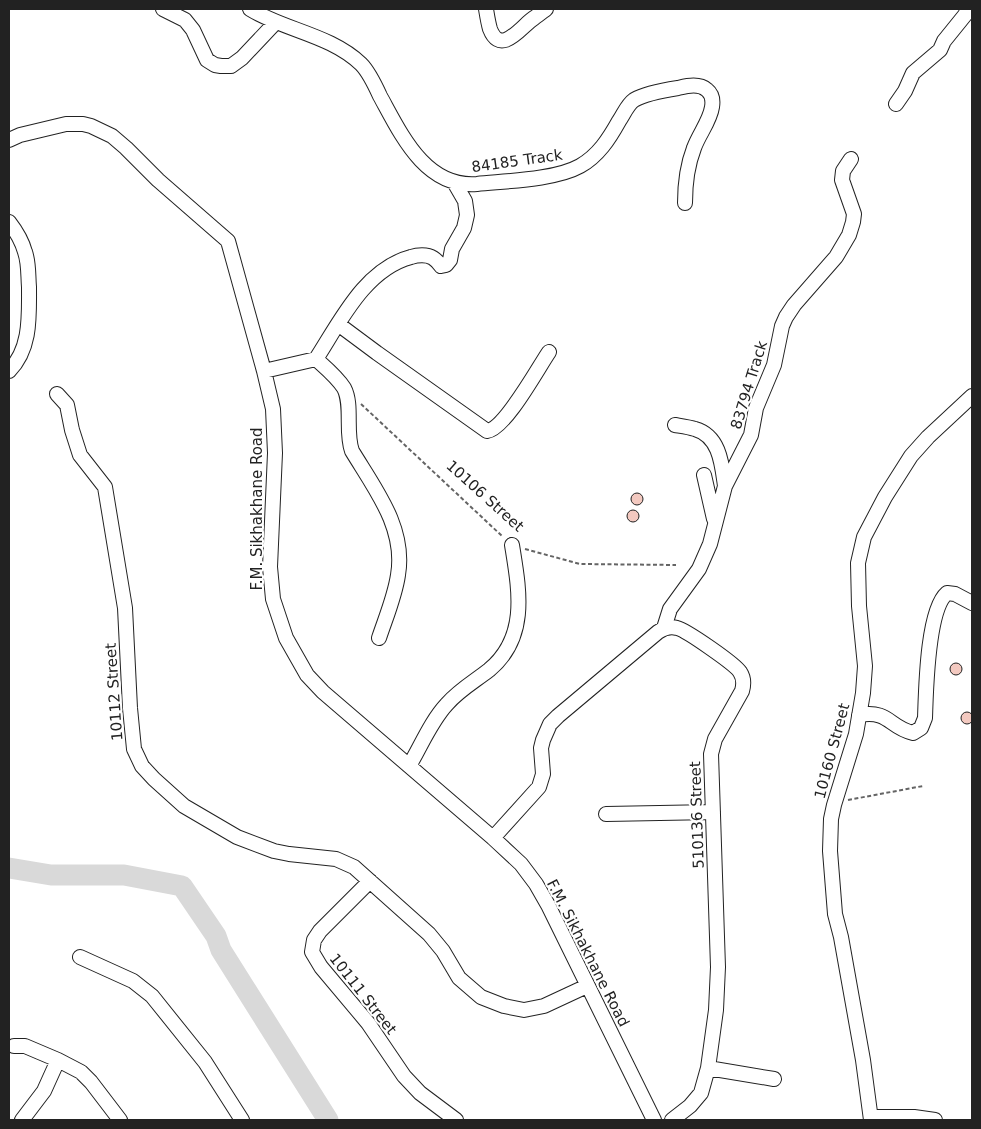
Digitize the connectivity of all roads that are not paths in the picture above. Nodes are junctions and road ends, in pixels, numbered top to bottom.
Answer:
1 (163, 9) edge
2 (250, 9) edge
3 (486, 9) edge
4 (546, 9) edge
5 (968, 9) edge
6 (276, 22) junction
7 (896, 104) dead end
8 (9, 140) edge
9 (850, 159) dead end
10 (454, 182) junction
11 (685, 203) dead end
12 (9, 222) edge
13 (338, 324) junction
14 (549, 352) dead end
15 (316, 359) junction
16 (9, 371) edge
17 (264, 371) junction
18 (57, 394) dead end
19 (972, 396) edge
20 (675, 426) dead end
21 (704, 476) dead end
22 (725, 486) junction
23 (715, 524) junction
24 (512, 545) road end
25 (972, 603) edge
26 (664, 628) junction
27 (379, 638) dead end
28 (859, 715) junction
29 (409, 766) junction
30 (713, 812) junction
31 (606, 814) dead end
32 (494, 838) junction
33 (370, 880) junction
34 (80, 957) dead end
35 (587, 986) junction
36 (14, 1046) dead end
37 (58, 1060) junction
38 (708, 1068) junction
39 (774, 1079) dead end
40 (871, 1118) edge
41 (22, 1120) edge
42 (120, 1120) edge
43 (242, 1120) edge
44 (456, 1120) edge
45 (654, 1120) edge
46 (672, 1120) edge
47 (935, 1120) edge

1 - 6 street
2 - 6 street, 84185 Track
3 - 4 street
5 - 7 street
6 - 10 street, 84185 Track
8 - 17 street, F.M. Sikhakhane Road
9 - 22 street, 83794 Track
10 - 11 street, 84185 Track
10 - 13 street
12 - 16 street
13 - 14 street
13 - 15 street
15 - 17 street
15 - 27 street
17 - 29 street, F.M. Sikhakhane Road
18 - 33 street, 10112 Street
19 - 28 street, 10160 Street
20 - 22 street
21 - 23 street
22 - 23 street, 83794 Track
23 - 26 street, 83794 Track
24 - 29 street
25 - 28 street
26 - 30 street, 510136 Street
26 - 32 street
28 - 40 street, 10160 Street
29 - 32 street, F.M. Sikhakhane Road
30 - 31 street
30 - 38 street, 510136 Street
32 - 35 street, F.M. Sikhakhane Road
33 - 35 street, 10112 Street
33 - 44 street, 10111 Street
34 - 43 street
35 - 45 street, F.M. Sikhakhane Road
36 - 37 street
37 - 41 street
37 - 42 street
38 - 39 street
38 - 46 street, 510136 Street
40 - 47 street

